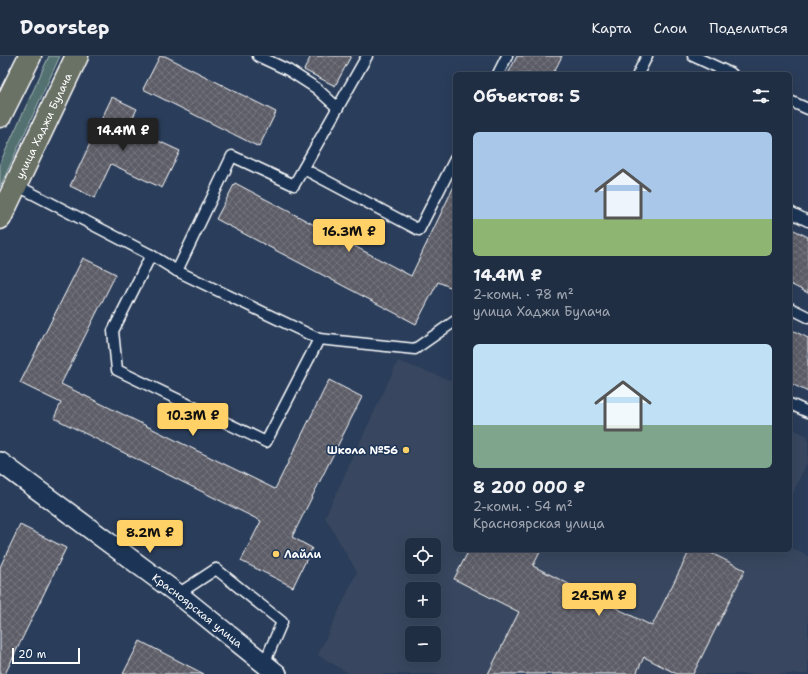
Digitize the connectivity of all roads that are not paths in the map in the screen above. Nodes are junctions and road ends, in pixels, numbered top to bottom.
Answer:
1 (30, 56) edge
2 (77, 56) edge
3 (258, 56) edge
4 (368, 56) edge
5 (507, 56) edge
6 (647, 56) edge
7 (693, 56) edge
8 (499, 72) edge
9 (639, 72) edge
10 (728, 72) edge
11 (792, 102) edge
12 (338, 108) junction
13 (808, 109) edge
14 (0, 116) edge
15 (453, 163) edge
16 (304, 169) junction
17 (16, 185) junction
18 (792, 213) edge
19 (0, 218) edge
20 (808, 221) edge
21 (151, 255) junction
22 (177, 271) junction
23 (792, 309) edge
24 (808, 317) edge
25 (453, 322) edge
26 (319, 339) junction
27 (792, 405) edge
28 (808, 412) edge
29 (0, 462) edge
30 (178, 594) junction
31 (271, 669) edge

1 - 14 main road
2 - 17 main road, улица Хаджи Булача
3 - 12 lane
4 - 12 lane
5 - 8 lane
6 - 9 lane
7 - 10 lane
11 - 13 lane
12 - 16 lane
15 - 16 lane
16 - 22 lane
17 - 19 main road, улица Хаджи Булача
17 - 21 lane
18 - 20 lane
21 - 22 lane
21 - 26 lane
22 - 26 lane
23 - 24 lane
25 - 26 lane
27 - 28 lane
29 - 30 street, Красноярская улица
30 - 31 street, Красноярская улица
30 - 31 lane

